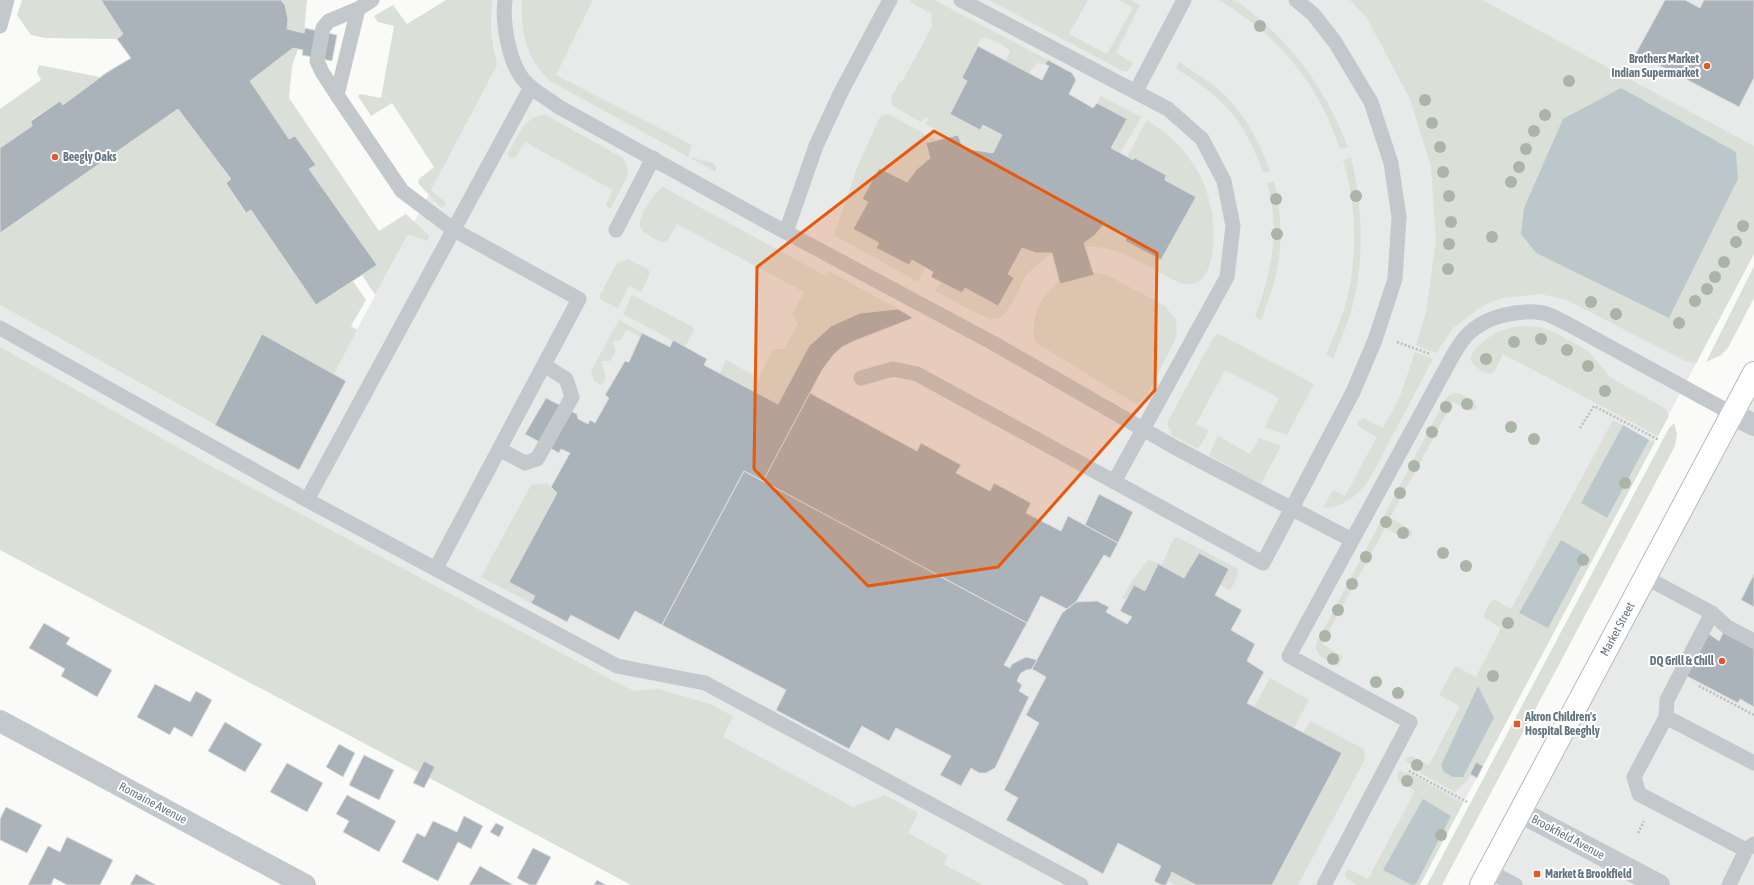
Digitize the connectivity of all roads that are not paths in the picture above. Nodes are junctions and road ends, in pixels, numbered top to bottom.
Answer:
1 (8, 0) edge
2 (372, 0) edge
3 (505, 0) edge
4 (890, 0) edge
5 (961, 0) edge
6 (1184, 0) edge
7 (1296, 0) edge
8 (358, 9) junction
9 (0, 26) edge
10 (531, 87) junction
11 (1136, 91) junction
12 (337, 95) junction
13 (653, 158) junction
14 (454, 230) junction
15 (616, 230) dead end
16 (786, 232) junction
17 (0, 328) edge
18 (544, 365) junction
19 (1754, 373) edge
20 (861, 378) dead end
21 (1733, 414) junction
22 (1754, 426) edge
23 (1143, 429) junction
24 (499, 449) junction
25 (1114, 482) junction
26 (307, 500) junction
27 (1292, 510) junction
28 (1352, 540) junction
29 (436, 568) junction
30 (1645, 577) junction
31 (1712, 613) junction
32 (1754, 630) edge
33 (1754, 641) edge
34 (1666, 717) junction
35 (0, 721) edge
36 (1754, 763) edge
37 (1520, 812) junction
38 (1750, 847) edge
39 (1485, 878) edge
40 (305, 885) edge
41 (1081, 885) edge
42 (1324, 885) edge
43 (1515, 885) edge
44 (1659, 885) edge
45 (1728, 885) edge

1 - 9 lane
2 - 8 lane
3 - 10 lane
4 - 16 lane
5 - 11 lane
6 - 11 lane
7 - 27 lane
8 - 12 lane
8 - 12 lane
10 - 13 lane
10 - 14 lane
11 - 23 lane
12 - 14 lane
13 - 15 lane
13 - 16 lane
14 - 18 lane
14 - 26 lane
16 - 23 lane
17 - 26 lane
18 - 24 lane
18 - 24 lane
19 - 21 main road, Market Street
20 - 25 lane
21 - 22 street
21 - 28 lane
21 - 30 main road, Market Street
23 - 25 lane
23 - 27 lane
24 - 29 lane
25 - 27 lane
26 - 29 lane
27 - 28 lane
28 - 42 lane
29 - 41 lane
30 - 31 lane
30 - 37 main road, Market Street
31 - 32 lane
31 - 33 lane
31 - 34 lane
34 - 36 lane
34 - 38 lane
35 - 40 street, Romaine Avenue
37 - 39 main road, Market Street
37 - 44 street, Brookfield Avenue
38 - 45 lane
39 - 43 lane

